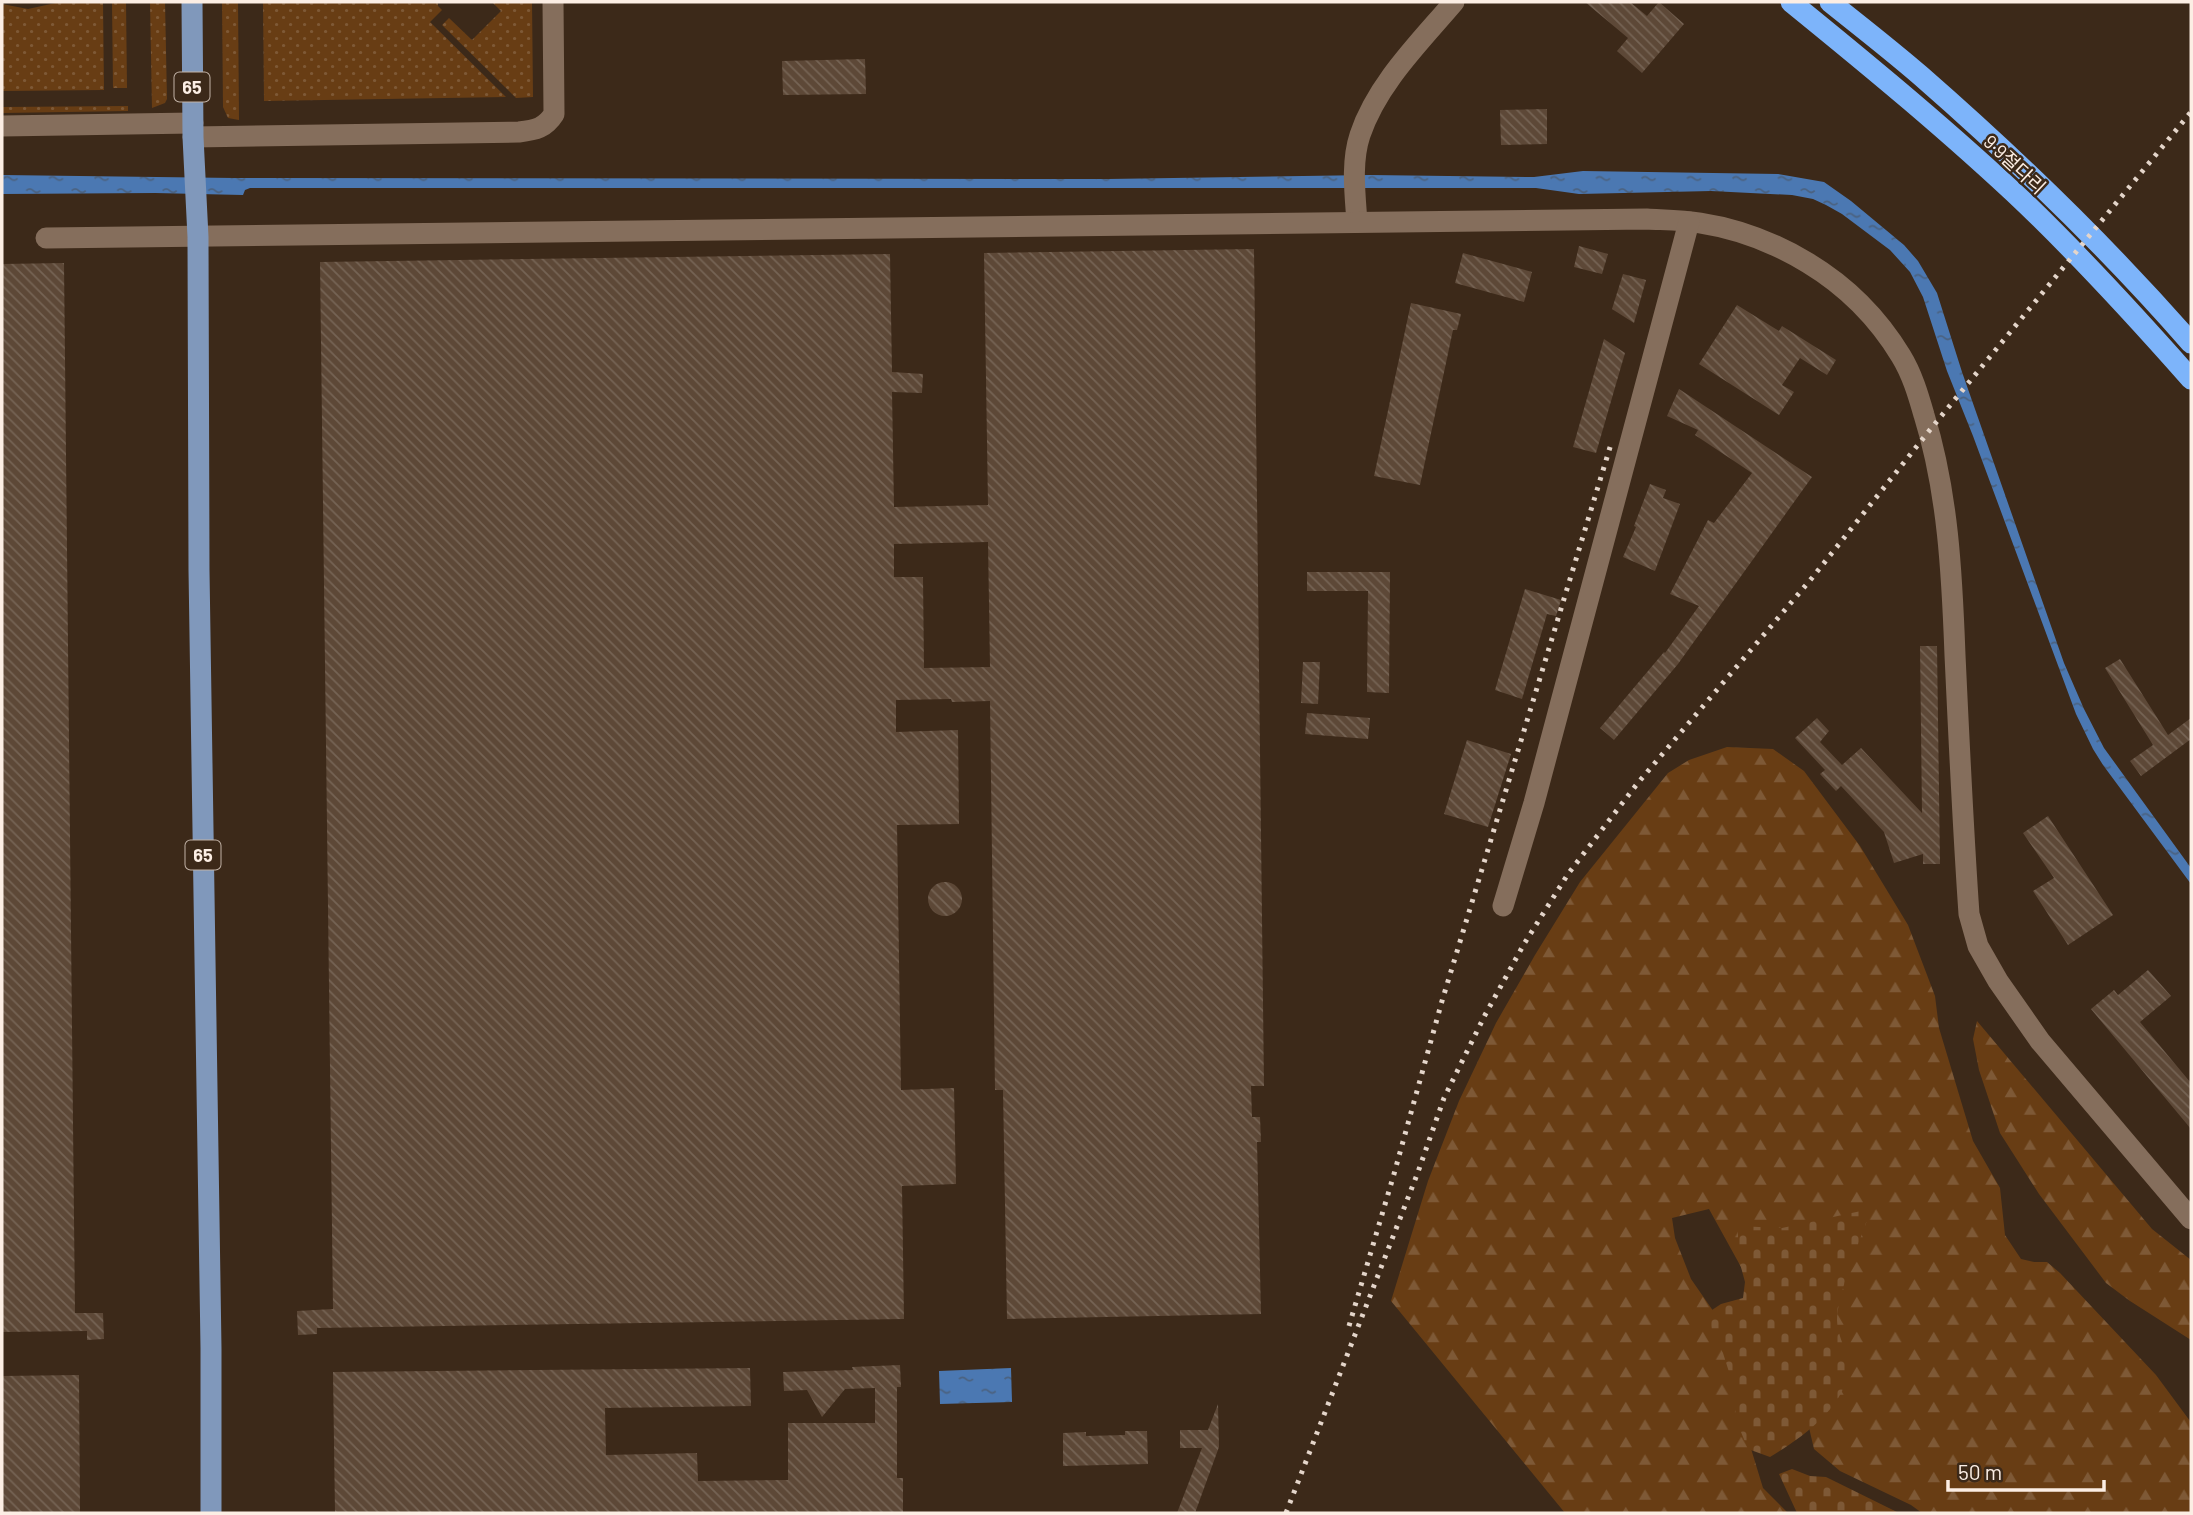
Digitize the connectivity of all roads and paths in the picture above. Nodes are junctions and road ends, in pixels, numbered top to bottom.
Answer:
1 (192, 2) edge
2 (553, 2) edge
3 (1454, 2) edge
4 (1791, 2) edge
5 (1830, 2) edge
6 (2, 127) edge
7 (193, 130) junction
8 (1357, 222) junction
9 (1689, 222) junction
10 (198, 237) junction
11 (46, 238) dead end
12 (2191, 343) edge
13 (2191, 379) edge
14 (1503, 906) dead end
15 (2191, 1219) edge
16 (211, 1513) edge

1 - 7 main road, 65
2 - 7 street
3 - 8 street
4 - 13 highway, 9·9절다리
5 - 12 highway, 9·9절다리
6 - 7 street
7 - 10 main road, 65
8 - 9 street
8 - 10 street
9 - 14 street
9 - 15 street
10 - 11 street
10 - 16 main road, 65

